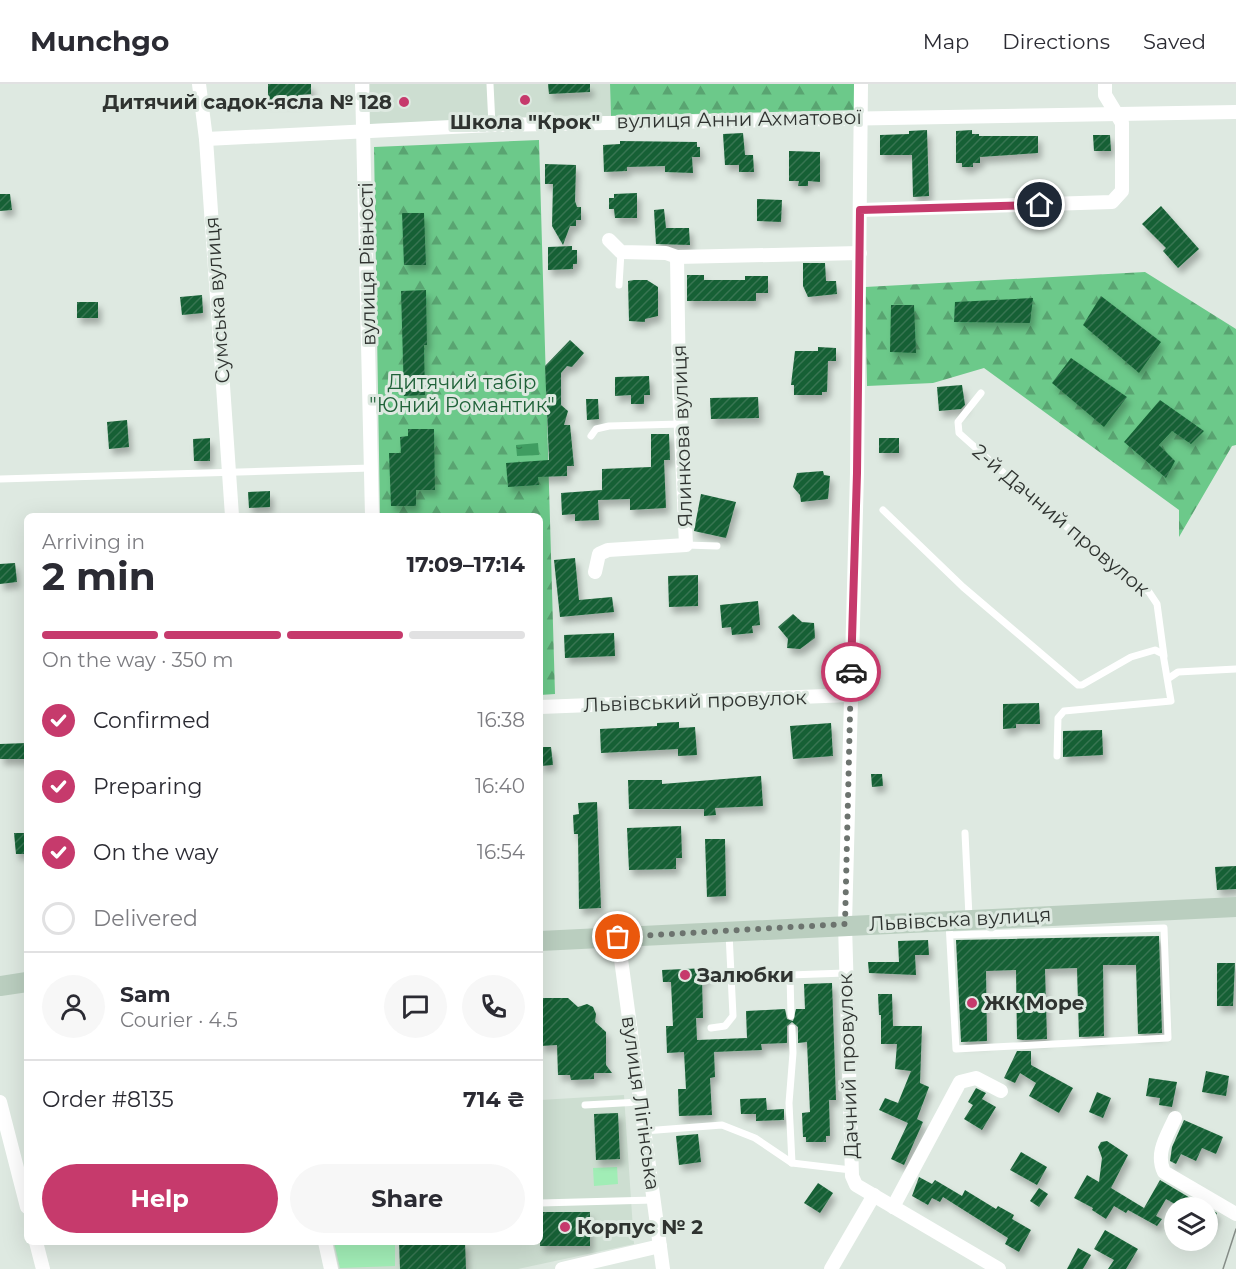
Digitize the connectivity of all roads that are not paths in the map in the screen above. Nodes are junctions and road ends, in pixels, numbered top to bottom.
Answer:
1 (199, 84) edge
2 (362, 84) edge
3 (490, 84) edge
4 (861, 84) edge
5 (1105, 84) edge
6 (1236, 112) edge
7 (1116, 113) junction
8 (861, 116) junction
9 (492, 124) junction
10 (364, 133) junction
11 (206, 139) junction
12 (860, 210) junction
13 (609, 240) dead end
14 (621, 252) junction
15 (860, 253) junction
16 (677, 257) junction
17 (619, 285) dead end
18 (981, 393) dead end
19 (680, 424) junction
20 (591, 436) dead end
21 (371, 468) junction
22 (229, 471) junction
23 (0, 479) edge
24 (883, 510) dead end
25 (232, 513) edge
26 (372, 513) edge
27 (686, 546) junction
28 (717, 546) dead end
29 (595, 572) dead end
30 (1164, 659) junction
31 (1236, 669) edge
32 (1169, 678) junction
33 (850, 695) junction
34 (543, 707) edge
35 (1057, 756) dead end
36 (965, 833) dead end
37 (1236, 907) edge
38 (969, 919) junction
39 (845, 924) junction
40 (950, 927) junction
41 (729, 931) junction
42 (618, 937) junction
43 (543, 941) edge
44 (845, 973) junction
45 (789, 975) junction
46 (732, 977) junction
47 (24, 982) edge
48 (0, 986) edge
49 (791, 1016) dead end
50 (711, 1028) dead end
51 (792, 1028) dead end
52 (1001, 1091) dead end
53 (0, 1102) edge
54 (640, 1102) junction
55 (585, 1105) dead end
56 (1175, 1118) dead end
57 (644, 1131) junction
58 (792, 1163) junction
59 (851, 1170) junction
60 (24, 1195) edge
61 (874, 1195) junction
62 (654, 1200) junction
63 (543, 1203) edge
64 (893, 1207) junction
65 (1236, 1214) edge
66 (37, 1245) edge
67 (326, 1245) edge
68 (660, 1246) junction
69 (43, 1269) edge
70 (331, 1269) edge
71 (562, 1269) edge
72 (663, 1269) edge
73 (831, 1269) edge
74 (999, 1269) edge

1 - 11 street, Сумська вулиця
2 - 10 street, вулиця Рівності
3 - 9 lane
4 - 8 street
5 - 7 street
6 - 7 street, вулиця Анни Ахматової
7 - 8 street, вулиця Анни Ахматової
7 - 12 street
8 - 9 street, вулиця Анни Ахматової
8 - 12 street
9 - 10 street, вулиця Анни Ахматової
10 - 11 street, вулиця Анни Ахматової
10 - 21 street, вулиця Рівності
11 - 22 street, Сумська вулиця
12 - 15 street
13 - 14 street
14 - 16 street
14 - 17 lane
15 - 16 street
15 - 33 street
16 - 19 street, Ялинкова вулиця
18 - 30 lane, 2-й Дачний провулок
19 - 20 lane
19 - 27 street, Ялинкова вулиця
21 - 22 lane
21 - 26 street, вулиця Рівності
22 - 23 lane
22 - 25 street, Сумська вулиця
24 - 30 lane
27 - 28 lane
27 - 29 street, Ялинкова вулиця
30 - 32 lane, 2-й Дачний провулок
31 - 32 lane
32 - 35 lane, 2-й Дачний провулок
33 - 34 street, Львівський провулок
33 - 39 street
36 - 38 lane
37 - 38 main road, Львівська вулиця
38 - 40 main road, Львівська вулиця
39 - 40 main road, Львівська вулиця
39 - 41 main road, Львівська вулиця
39 - 44 street, Дачний провулок
40 - 40 lane
41 - 42 main road, Львівська вулиця
41 - 46 lane
42 - 43 main road, Львівська вулиця
42 - 54 street, вулиця Лігінська
44 - 45 lane
44 - 59 street, Дачний провулок
45 - 46 lane
45 - 49 lane
46 - 50 lane
47 - 48 main road
51 - 58 lane
52 - 64 street
53 - 60 street
54 - 55 lane
54 - 57 street, вулиця Лігінська
56 - 65 street
57 - 58 lane
57 - 62 street, вулиця Лігінська
58 - 59 lane
59 - 61 street, Дачний провулок
61 - 64 street, Дачний провулок
61 - 73 street
62 - 63 lane
62 - 68 street, вулиця Лігінська
64 - 74 street, Дачний провулок
66 - 69 street
67 - 70 street
68 - 71 street
68 - 72 street, вулиця Лігінська

